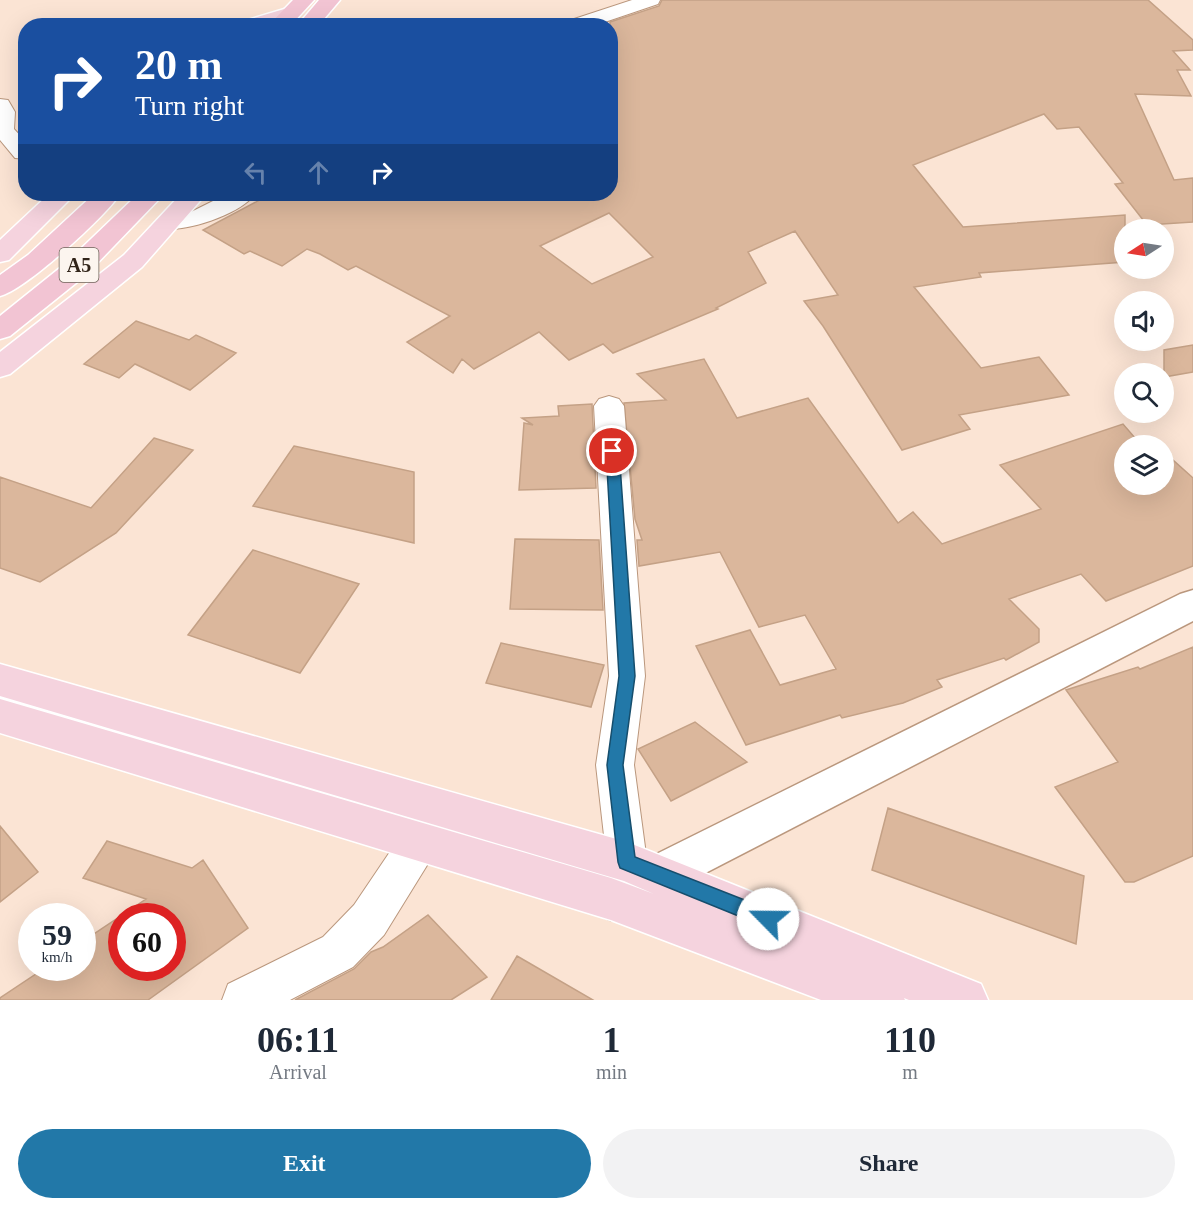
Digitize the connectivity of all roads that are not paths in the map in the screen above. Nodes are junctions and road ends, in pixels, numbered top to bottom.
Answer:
1 (330, 0) edge
2 (651, 0) edge
3 (291, 13) edge
4 (274, 18) edge
5 (317, 18) edge
6 (596, 18) edge
7 (0, 105) edge
8 (18, 147) edge
9 (56, 201) edge
10 (101, 201) edge
11 (145, 201) edge
12 (188, 201) edge
13 (231, 201) edge
14 (168, 223) junction
15 (0, 254) edge
16 (0, 288) edge
17 (0, 330) edge
18 (0, 367) edge
19 (609, 406) dead end
20 (1193, 604) edge
21 (0, 680) edge
22 (0, 716) edge
23 (420, 841) junction
24 (632, 878) junction
25 (244, 1000) edge
26 (882, 1000) edge
27 (965, 1000) edge

1 - 5 highway
2 - 6 street
3 - 4 main road
7 - 8 street
9 - 15 main road
10 - 16 highway, A5
11 - 17 highway, A5
12 - 14 main road
13 - 14 street
14 - 18 main road
19 - 24 street
20 - 24 street
21 - 24 main road
22 - 23 main road
23 - 24 main road
23 - 25 street
24 - 26 main road
24 - 27 main road

